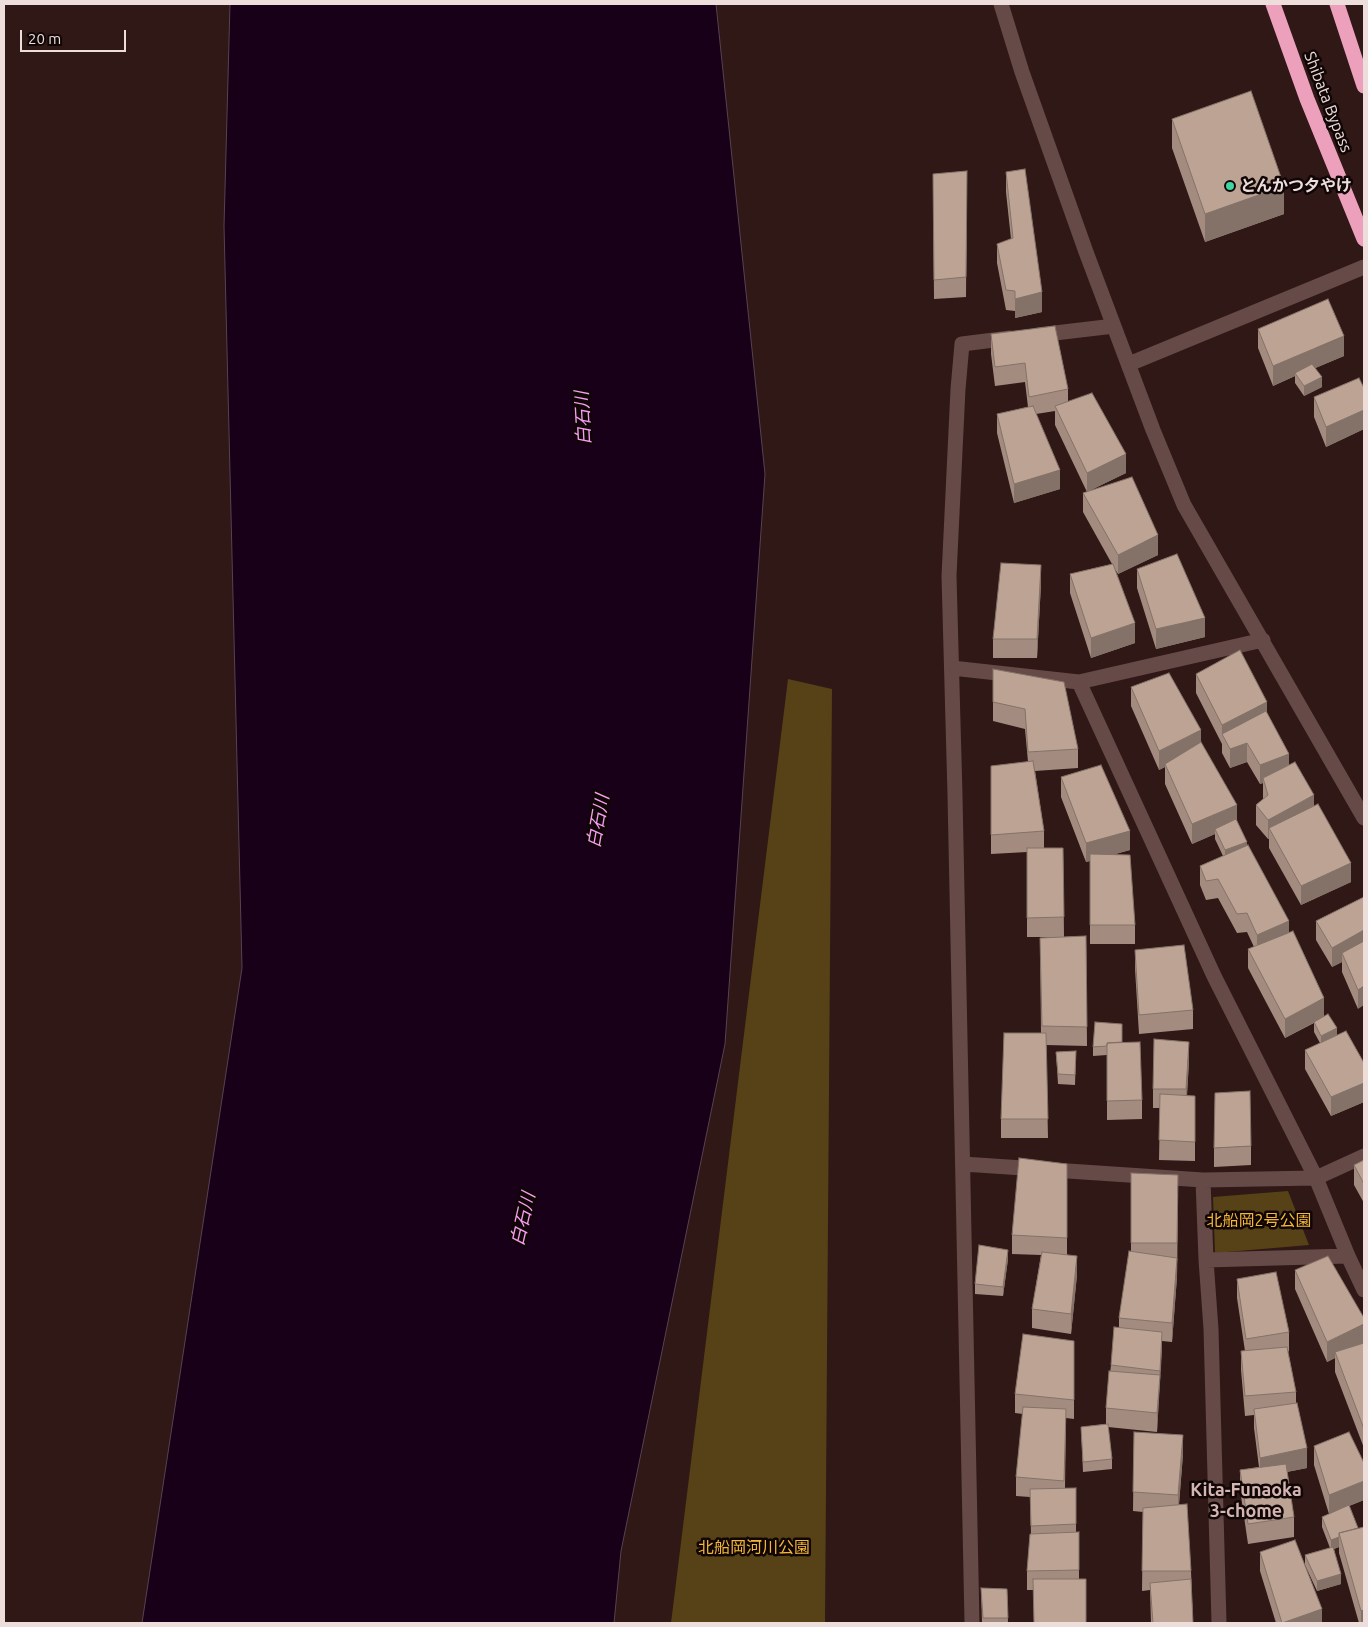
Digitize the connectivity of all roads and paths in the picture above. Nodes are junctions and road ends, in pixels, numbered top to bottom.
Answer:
1 (1001, 4) edge
2 (1273, 4) edge
3 (1337, 4) edge
4 (1363, 82) edge
5 (1364, 239) edge
6 (1364, 267) edge
7 (1114, 326) junction
8 (1129, 364) junction
9 (1263, 640) junction
10 (952, 668) junction
11 (1079, 682) junction
12 (1364, 818) edge
13 (1364, 1156) edge
14 (963, 1164) junction
15 (1316, 1178) junction
16 (1203, 1180) junction
17 (1348, 1256) junction
18 (1206, 1260) junction
19 (1364, 1290) edge
20 (972, 1623) edge
21 (1219, 1623) edge

1 - 7 street
2 - 5 highway, Shibata Bypass
3 - 4 highway
6 - 8 street
7 - 8 street
7 - 10 street
8 - 9 street
9 - 11 street
9 - 12 street
10 - 11 street
10 - 14 street
11 - 15 street
13 - 15 street
14 - 16 street
14 - 20 street
15 - 16 street
15 - 17 street
16 - 18 street
17 - 18 street
17 - 19 street
18 - 21 street

